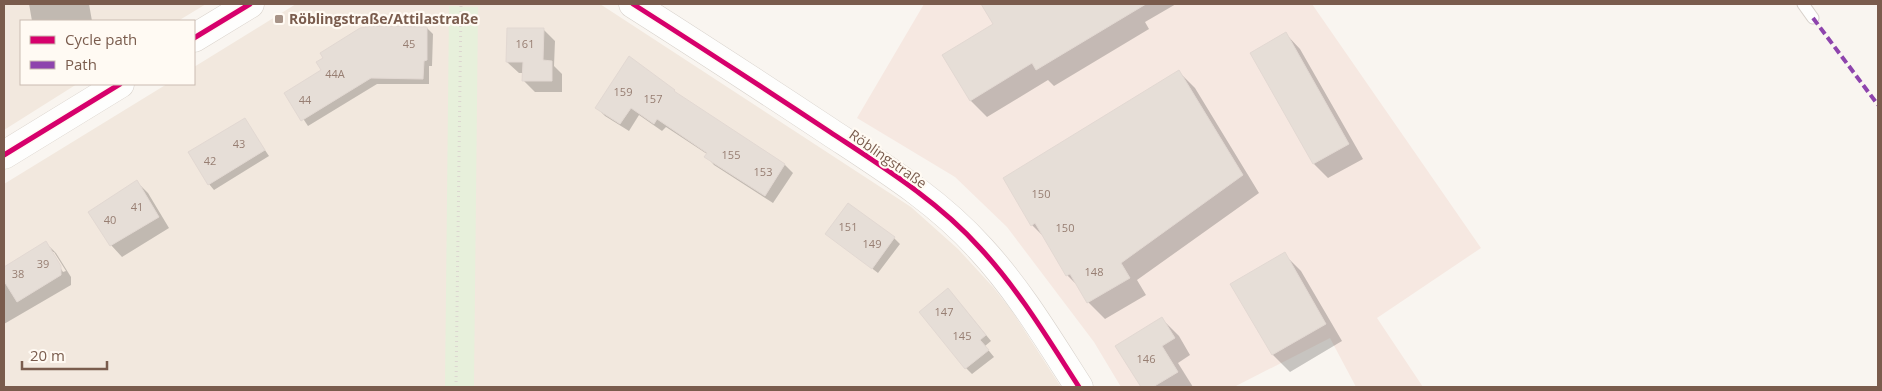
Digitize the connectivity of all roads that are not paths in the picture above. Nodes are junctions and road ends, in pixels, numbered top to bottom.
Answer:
1 (250, 4) edge
2 (633, 4) edge
3 (1803, 4) edge
4 (1813, 18) dead end
5 (195, 37) edge
6 (118, 85) edge
7 (4, 155) edge
8 (1079, 387) edge

1 - 5 street
2 - 8 street, Röblingstraße
3 - 4 lane
6 - 7 street

